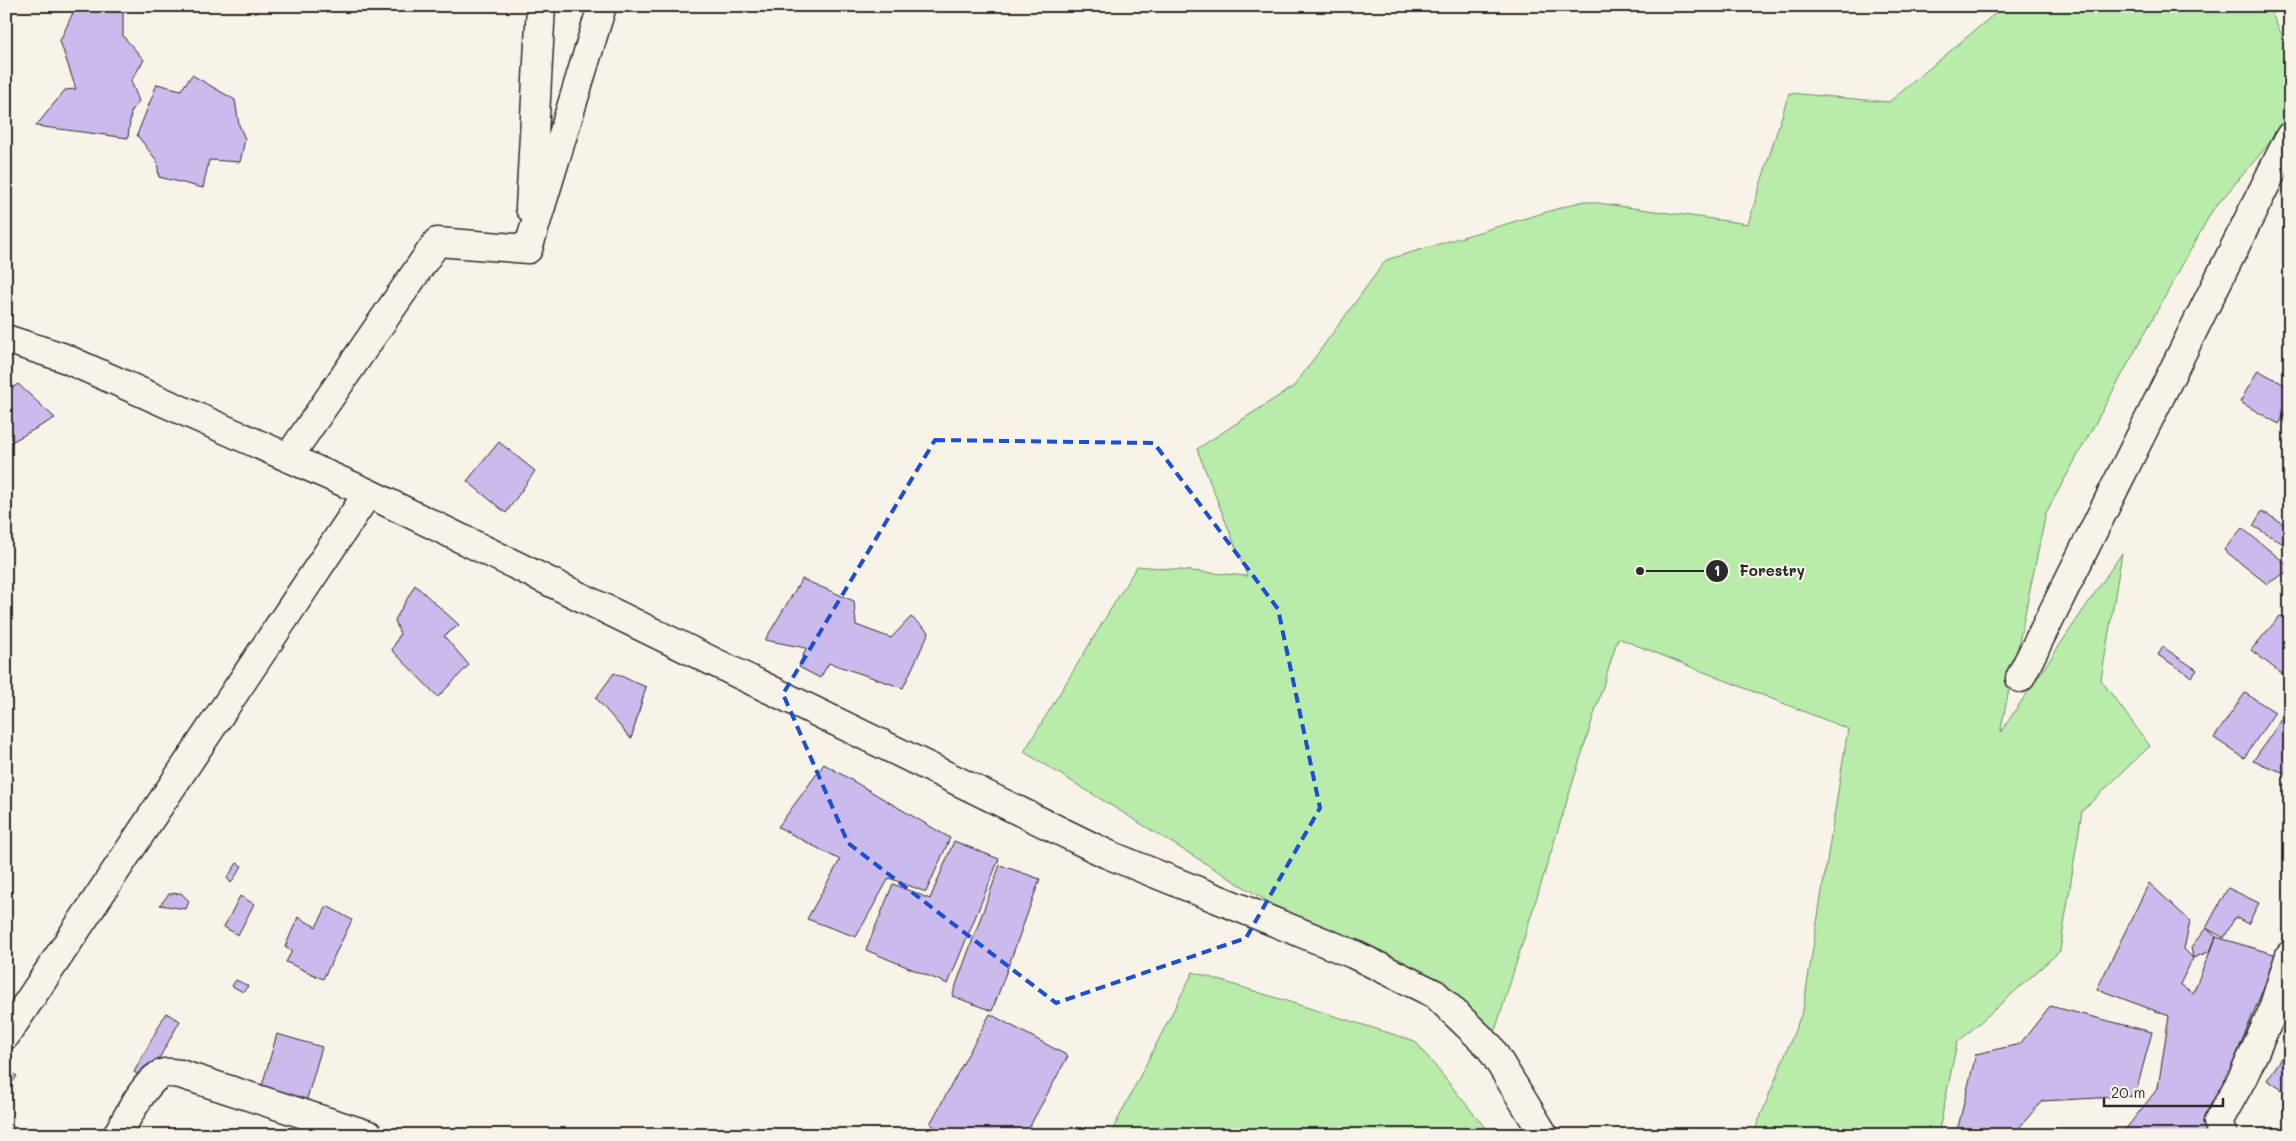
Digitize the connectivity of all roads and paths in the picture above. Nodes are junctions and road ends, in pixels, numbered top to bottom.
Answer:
1 (541, 6) edge
2 (602, 6) edge
3 (2290, 136) edge
4 (528, 249) junction
5 (6, 338) edge
6 (288, 458) junction
7 (368, 493) junction
8 (2020, 678) dead end
9 (2290, 955) edge
10 (6, 1035) edge
11 (117, 1135) edge
12 (369, 1135) edge
13 (1544, 1135) edge
14 (2223, 1135) edge

1 - 4 street
2 - 4 street
3 - 8 street
4 - 6 street
5 - 6 street
6 - 7 street
7 - 10 street
7 - 13 street
9 - 14 street
11 - 12 street

